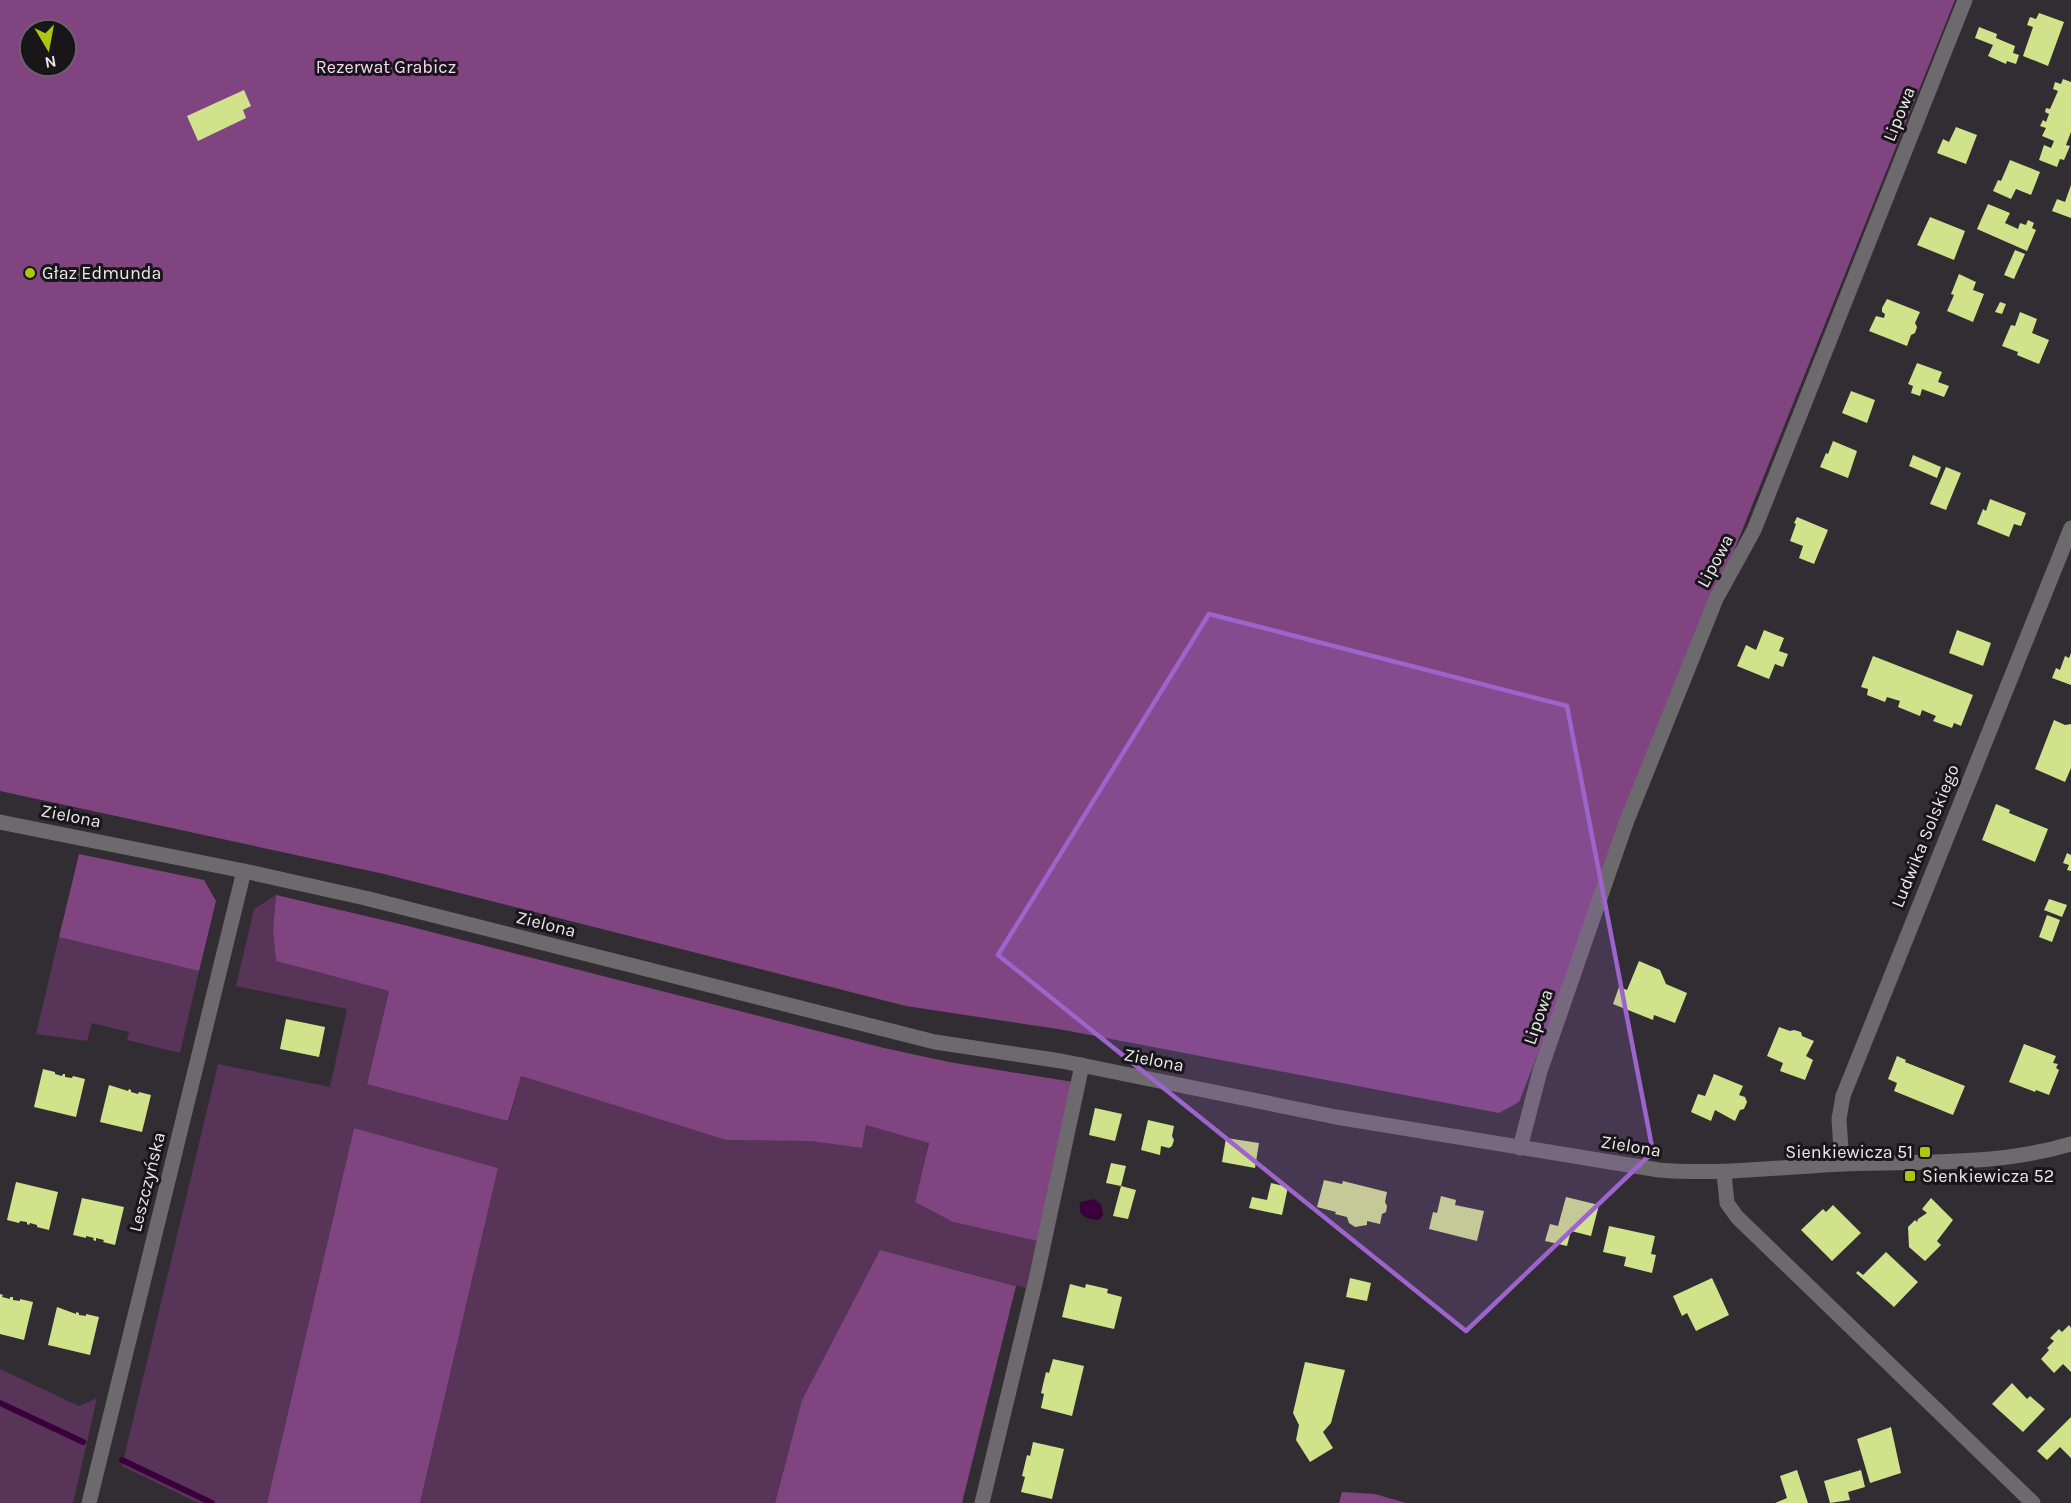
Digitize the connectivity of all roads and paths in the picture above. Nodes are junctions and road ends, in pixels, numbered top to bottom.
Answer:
1 (1965, 0) edge
2 (2071, 528) edge
3 (0, 822) edge
4 (244, 871) junction
5 (1082, 1065) junction
6 (2071, 1144) edge
7 (1520, 1148) junction
8 (1842, 1164) junction
9 (1724, 1173) junction
10 (89, 1503) edge
11 (982, 1503) edge
12 (2033, 1503) edge

1 - 7 street, Lipowa
2 - 8 street, Ludwika Solskiego
3 - 4 street, Zielona
4 - 5 street, Zielona
4 - 10 street, Leszczyńska
5 - 7 street, Zielona
5 - 11 street
6 - 8 street, Zielona
7 - 9 street, Zielona
8 - 9 street, Zielona
9 - 12 street

